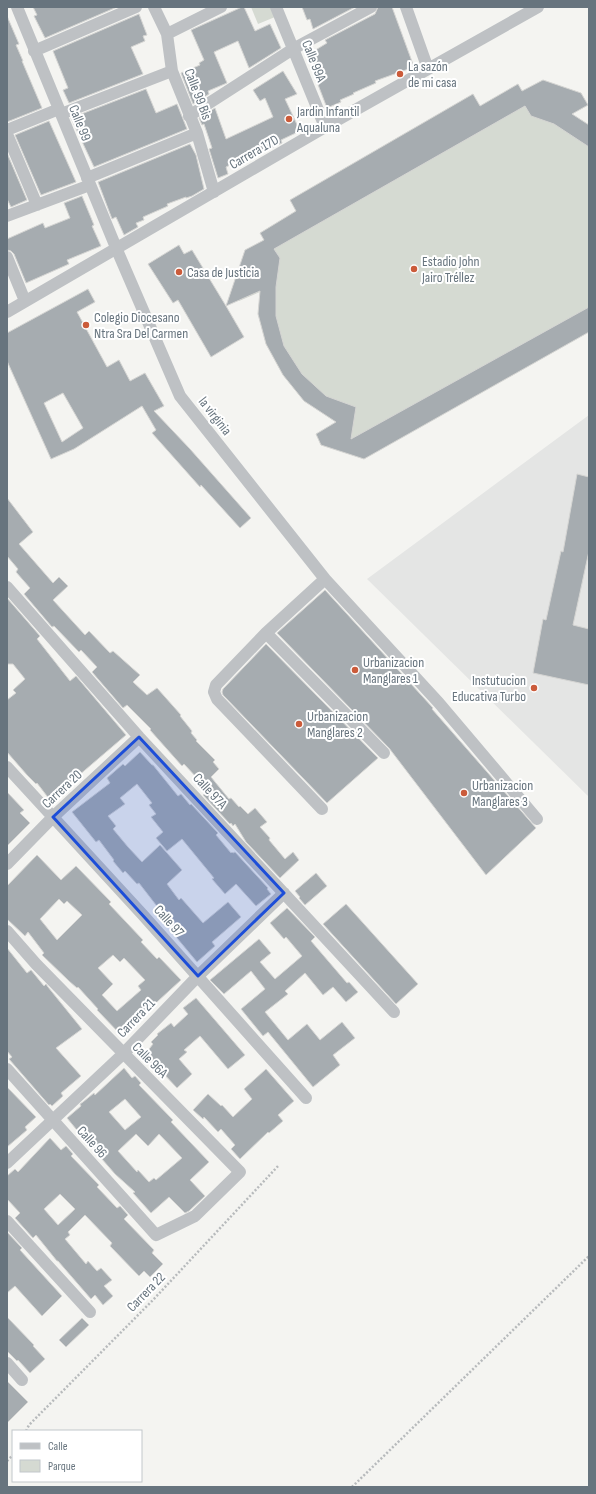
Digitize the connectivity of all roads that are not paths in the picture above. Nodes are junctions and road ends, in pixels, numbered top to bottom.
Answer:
1 (17, 7) edge
2 (136, 7) edge
3 (154, 7) edge
4 (221, 7) edge
5 (276, 7) edge
6 (371, 7) edge
7 (406, 7) edge
8 (532, 9) edge
9 (167, 34) junction
10 (293, 49) junction
11 (34, 51) junction
12 (428, 69) junction
13 (172, 71) junction
14 (60, 111) junction
15 (189, 116) junction
16 (325, 127) junction
17 (7, 130) edge
18 (197, 133) junction
19 (7, 134) edge
20 (88, 181) junction
21 (214, 192) junction
22 (37, 205) junction
23 (7, 216) edge
24 (117, 250) junction
25 (7, 257) edge
26 (25, 301) junction
27 (7, 312) edge
28 (325, 580) junction
29 (7, 587) edge
30 (266, 633) junction
31 (139, 737) junction
32 (384, 754) dead end
33 (7, 767) edge
34 (322, 809) dead end
35 (53, 817) junction
36 (537, 819) dead end
37 (7, 864) edge
38 (284, 893) junction
39 (7, 931) edge
40 (198, 976) junction
41 (394, 1012) dead end
42 (123, 1054) junction
43 (7, 1069) edge
44 (306, 1098) dead end
45 (52, 1120) junction
46 (7, 1163) edge
47 (7, 1220) edge
48 (156, 1235) joint
49 (90, 1312) dead end
50 (7, 1363) edge
51 (22, 1380) dead end

1 - 11 street, Calle 99
2 - 11 street
3 - 9 street, Calle 99 Bis
4 - 9 street
5 - 10 street, Calle 99A
6 - 10 street
7 - 12 street
8 - 12 street, Carrera 17D
9 - 13 street, Calle 99 Bis
10 - 15 street
10 - 16 street, Calle 99A
11 - 14 street, Calle 99
12 - 16 street, Carrera 17D
13 - 14 street
13 - 15 street, Calle 99 Bis
14 - 17 street
14 - 20 street, Calle 99
15 - 18 street, Calle 99 Bis
16 - 21 street, Carrera 17D
18 - 20 street
18 - 21 street, Calle 99 Bis
19 - 22 street
20 - 22 street
20 - 24 street, Calle 99
21 - 24 street, Carrera 17D
22 - 23 street
24 - 26 street, Carrera 17D
24 - 28 street, la virginia
25 - 26 street
26 - 27 street, Carrera 17D
28 - 30 street
28 - 36 street, la virginia
29 - 31 street, Calle 97A
30 - 32 street
30 - 34 street
31 - 35 street, Carrera 20
31 - 38 street, Calle 97A
33 - 35 street, Calle 97
35 - 37 street, Carrera 20
35 - 40 street, Calle 97
38 - 40 street, Carrera 21
38 - 41 street, Calle 97A
39 - 42 street, Calle 96A
40 - 42 street, Carrera 21
40 - 44 street, Calle 97
42 - 45 street, Carrera 21
42 - 48 street, Calle 96A
43 - 45 street, Calle 96
45 - 46 street, Carrera 21
45 - 48 street, Calle 96
47 - 49 street
50 - 51 street

